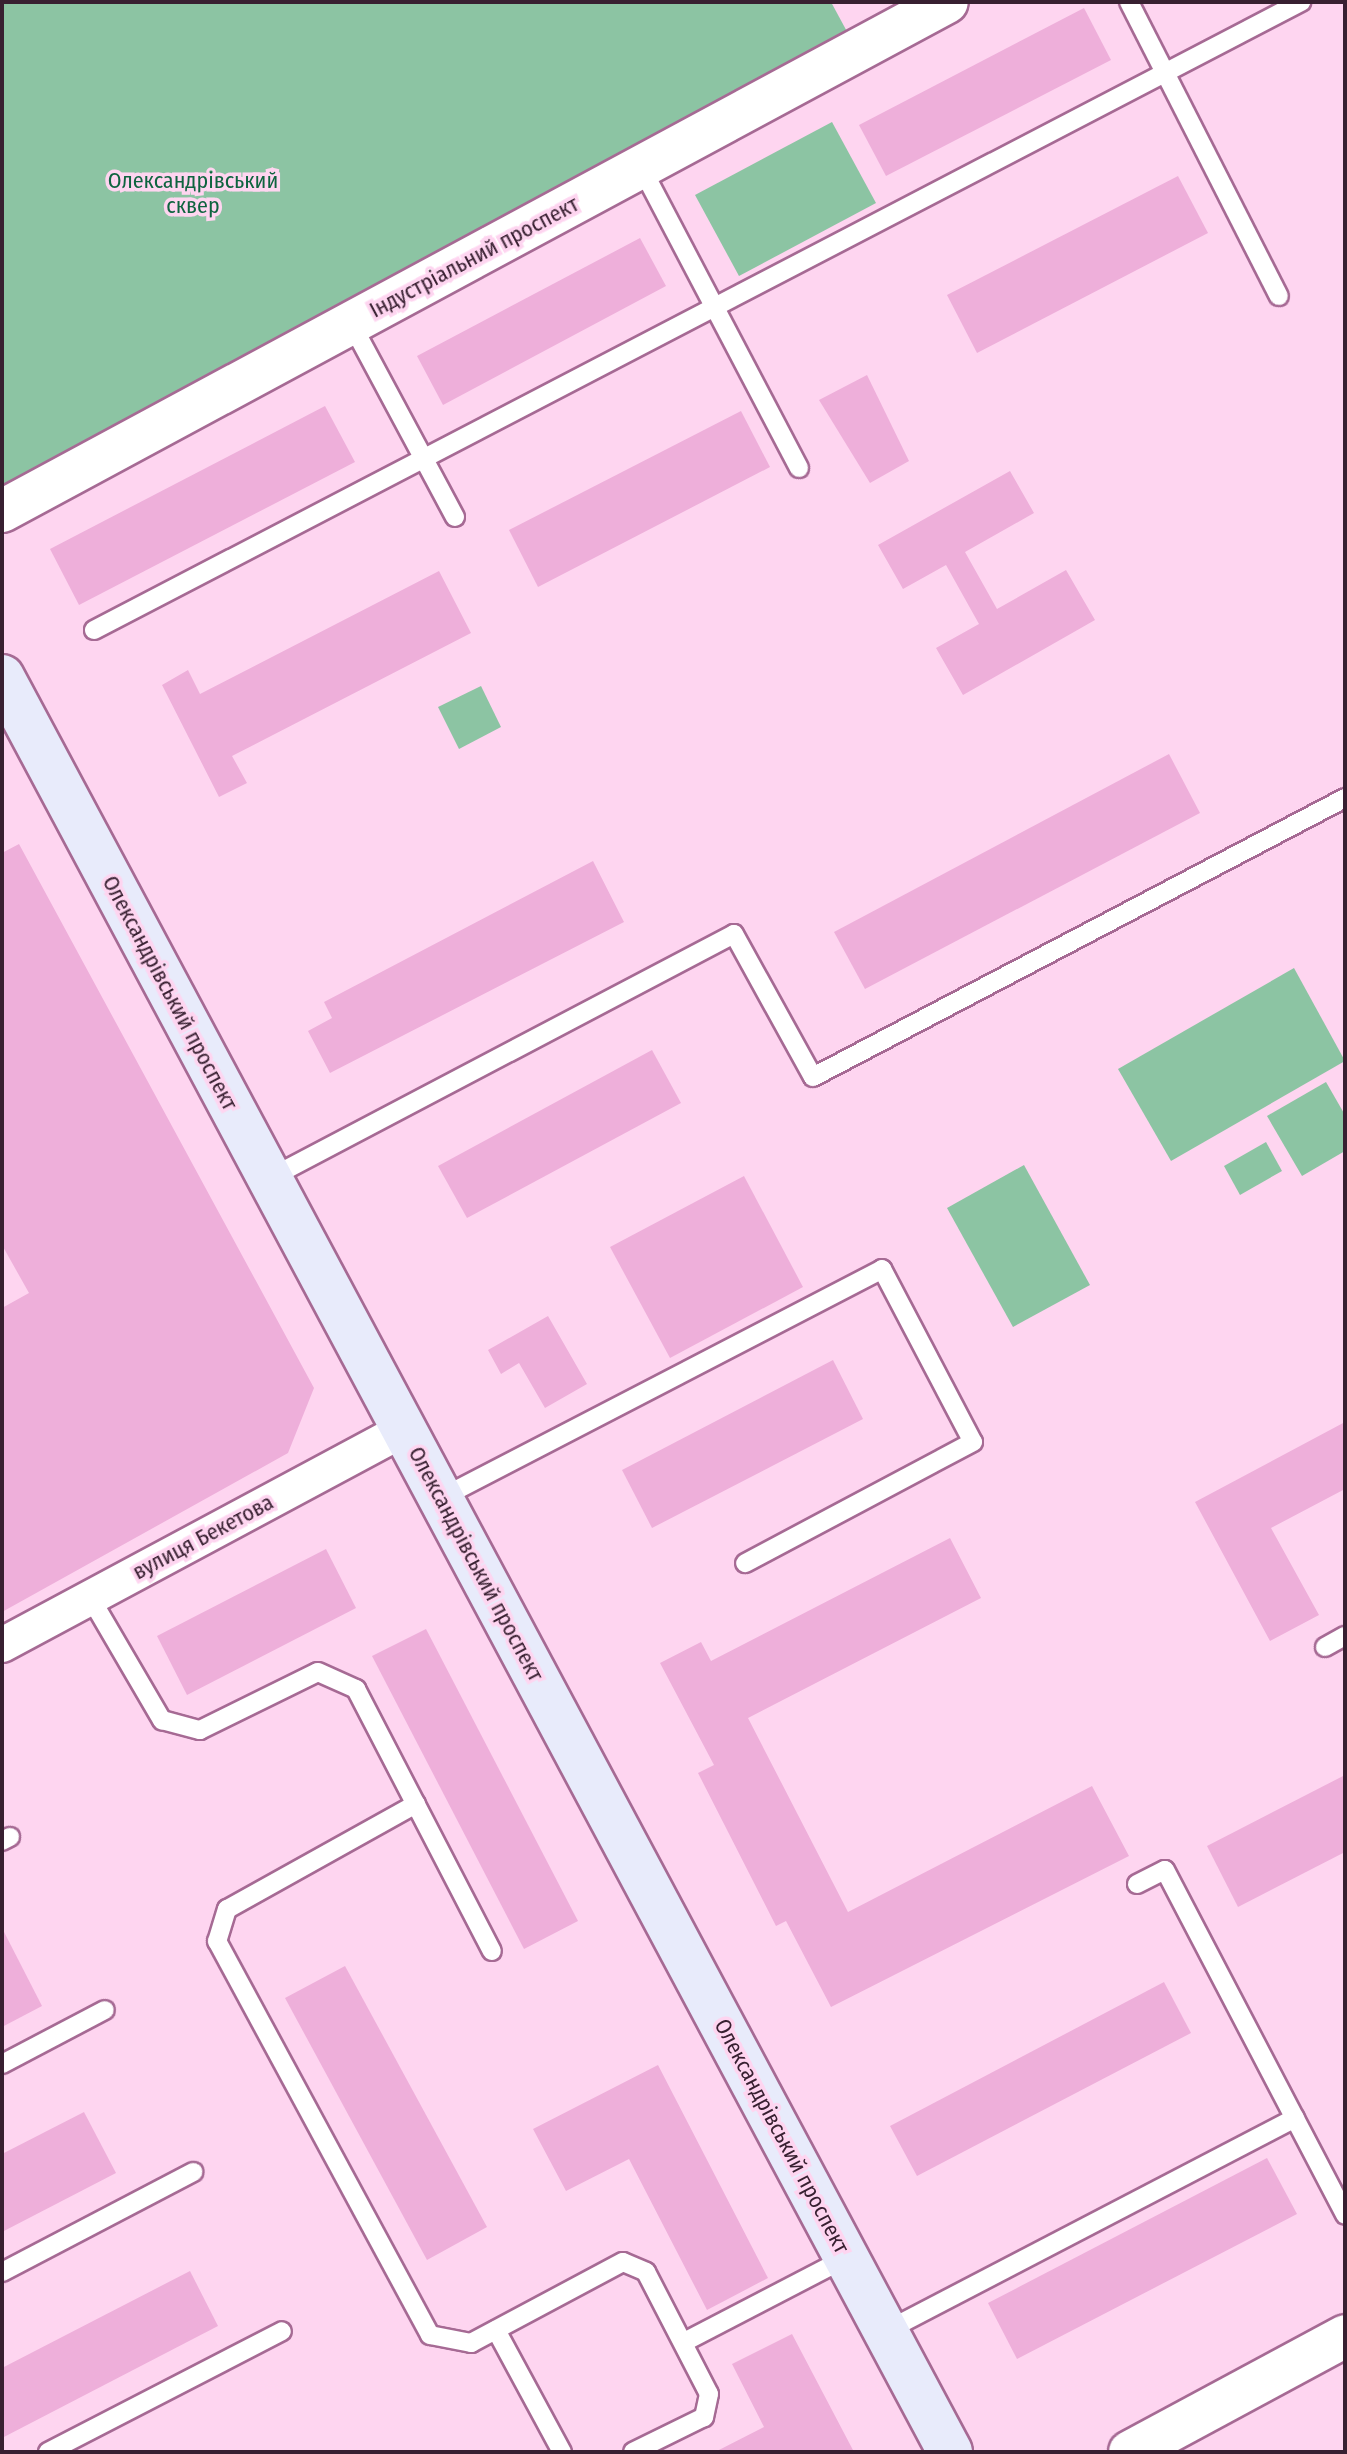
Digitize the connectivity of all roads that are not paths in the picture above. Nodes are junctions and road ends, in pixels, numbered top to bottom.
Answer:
1 (947, 2) edge
2 (1129, 2) edge
3 (1301, 2) edge
4 (1166, 73) junction
5 (641, 167) junction
6 (1279, 296) dead end
7 (716, 305) junction
8 (351, 323) junction
9 (423, 458) junction
10 (799, 468) dead end
11 (2, 511) edge
12 (455, 517) dead end
13 (94, 630) dead end
14 (2, 677) edge
15 (1345, 798) edge
16 (270, 1178) junction
17 (404, 1429) junction
18 (441, 1498) junction
19 (745, 1563) dead end
20 (90, 1597) junction
21 (1345, 1636) edge
22 (2, 1645) edge
23 (1325, 1647) dead end
24 (416, 1804) junction
25 (1137, 1884) dead end
26 (492, 1951) dead end
27 (105, 2010) dead end
28 (2, 2064) edge
29 (1295, 2118) junction
30 (193, 2172) dead end
31 (1345, 2215) edge
32 (846, 2258) junction
33 (2, 2272) edge
34 (496, 2330) junction
35 (282, 2331) dead end
36 (886, 2331) junction
37 (1345, 2336) edge
38 (684, 2342) junction
39 (48, 2452) edge
40 (562, 2452) edge
41 (633, 2452) edge
42 (950, 2452) edge
43 (1130, 2452) edge

1 - 5 street, Індустріальний проспект
2 - 4 lane
3 - 4 lane
4 - 6 lane
4 - 7 lane
5 - 7 lane
5 - 8 street, Індустріальний проспект
7 - 9 lane
7 - 10 lane
8 - 9 lane
8 - 11 street, Індустріальний проспект
9 - 12 lane
9 - 13 lane
14 - 16 main road, Олександрівський проспект
15 - 16 lane
16 - 17 main road, Олександрівський проспект
17 - 18 main road, Олександрівський проспект
17 - 20 street, вулиця Бекетова
18 - 19 lane
18 - 32 main road, Олександрівський проспект
20 - 22 street, вулиця Бекетова
20 - 24 lane
21 - 23 lane
24 - 26 lane
24 - 34 lane
25 - 29 lane
27 - 28 lane
29 - 31 lane
29 - 36 lane
30 - 33 lane
32 - 36 main road, Олександрівський проспект
32 - 38 lane
34 - 38 lane
34 - 40 lane
35 - 39 lane
36 - 42 main road, Олександрівський проспект
37 - 43 street
38 - 41 lane

